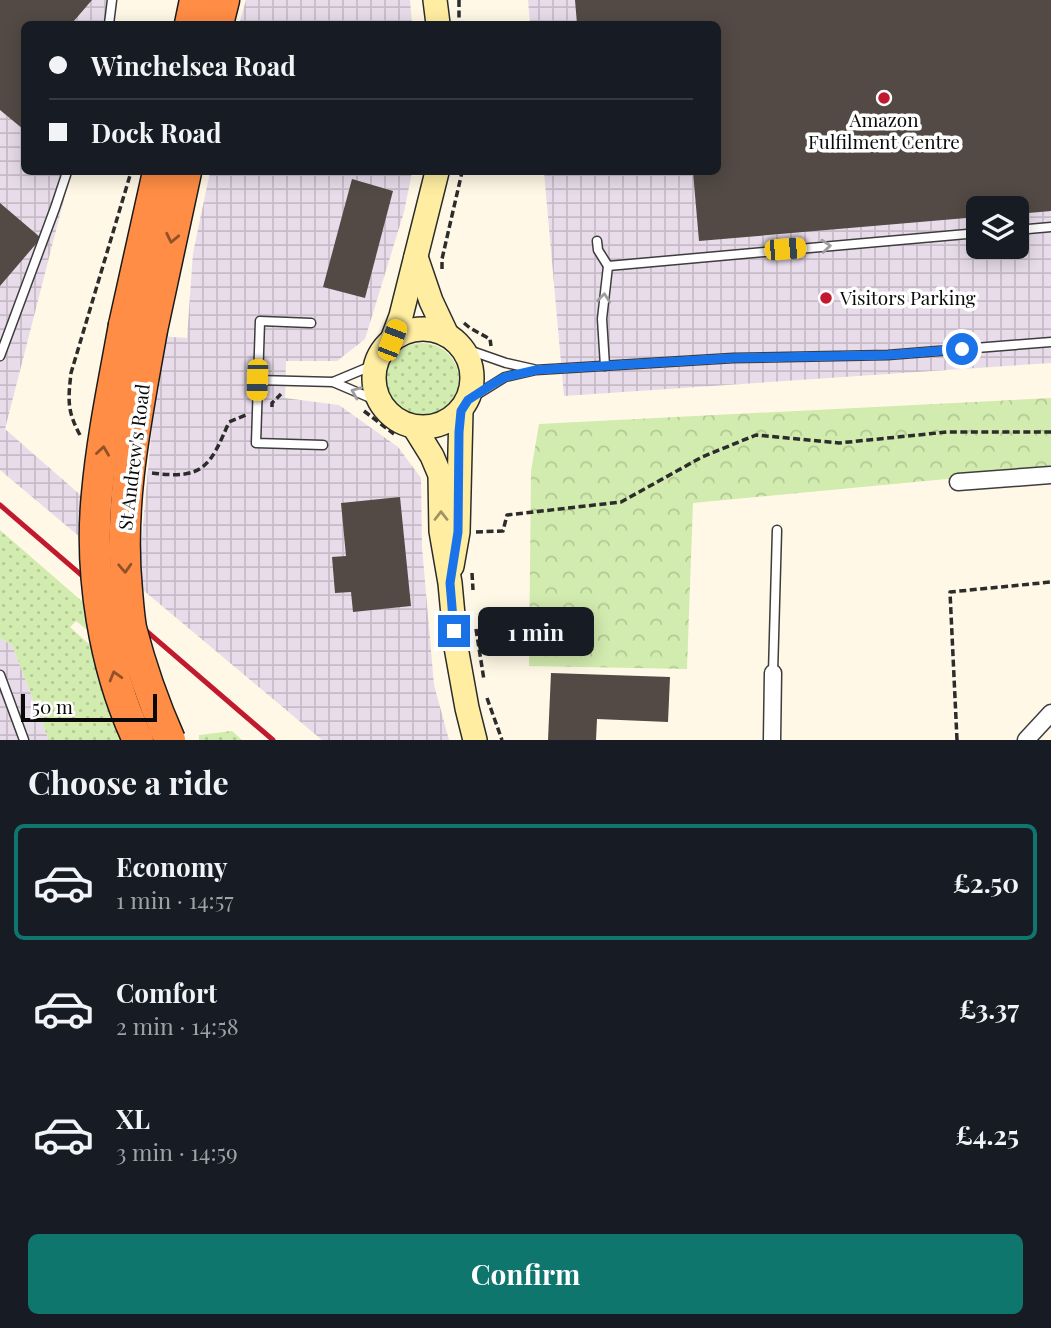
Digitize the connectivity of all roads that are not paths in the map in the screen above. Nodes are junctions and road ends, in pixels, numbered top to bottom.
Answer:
1 (112, 0) edge
2 (195, 0) edge
3 (224, 0) edge
4 (435, 0) edge
5 (109, 21) edge
6 (191, 21) edge
7 (219, 21) edge
8 (438, 21) edge
9 (66, 175) edge
10 (158, 175) edge
11 (185, 175) edge
12 (436, 175) edge
13 (1051, 227) edge
14 (1029, 229) edge
15 (966, 234) edge
16 (597, 241) dead end
17 (416, 257) junction
18 (608, 266) junction
19 (311, 323) dead end
20 (138, 327) junction
21 (457, 334) junction
22 (392, 340) junction
23 (1051, 342) edge
24 (0, 356) edge
25 (376, 364) junction
26 (605, 366) junction
27 (536, 370) junction
28 (257, 380) junction
29 (332, 383) junction
30 (380, 402) junction
31 (465, 405) junction
32 (404, 430) junction
33 (323, 445) dead end
34 (1051, 475) edge
35 (958, 482) dead end
36 (777, 530) dead end
37 (450, 583) junction
38 (774, 673) joint
39 (0, 675) edge
40 (1049, 720) edge
41 (24, 740) edge
42 (138, 740) edge
43 (170, 740) edge
44 (475, 740) edge
45 (772, 740) edge
46 (1026, 740) edge

1 - 5 lane
2 - 6 highway
3 - 7 highway
4 - 8 street
9 - 24 lane
10 - 20 highway, St Andrew's Road
11 -> 20 highway, St Andrew's Road
12 - 17 street
13 - 14 lane
18 -> 15 lane
16 - 18 lane
17 - 21 street
17 - 22 street
26 -> 18 lane
19 - 28 lane
42 -> 20 highway, St Andrew's Road, bridge
20 -> 43 highway, St Andrew's Road, bridge
21 - 22 street
21 - 27 lane
21 - 31 street
22 - 25 street
23 - 26 lane
25 - 29 lane
25 - 30 street
26 - 27 lane
27 - 31 lane
28 - 29 lane
28 - 33 lane
30 -> 29 lane
30 - 32 street
31 - 32 street
31 - 37 street
37 -> 32 street
34 - 35 street
36 - 38 lane
37 - 44 street
38 - 45 street
39 - 41 lane
40 - 46 street

